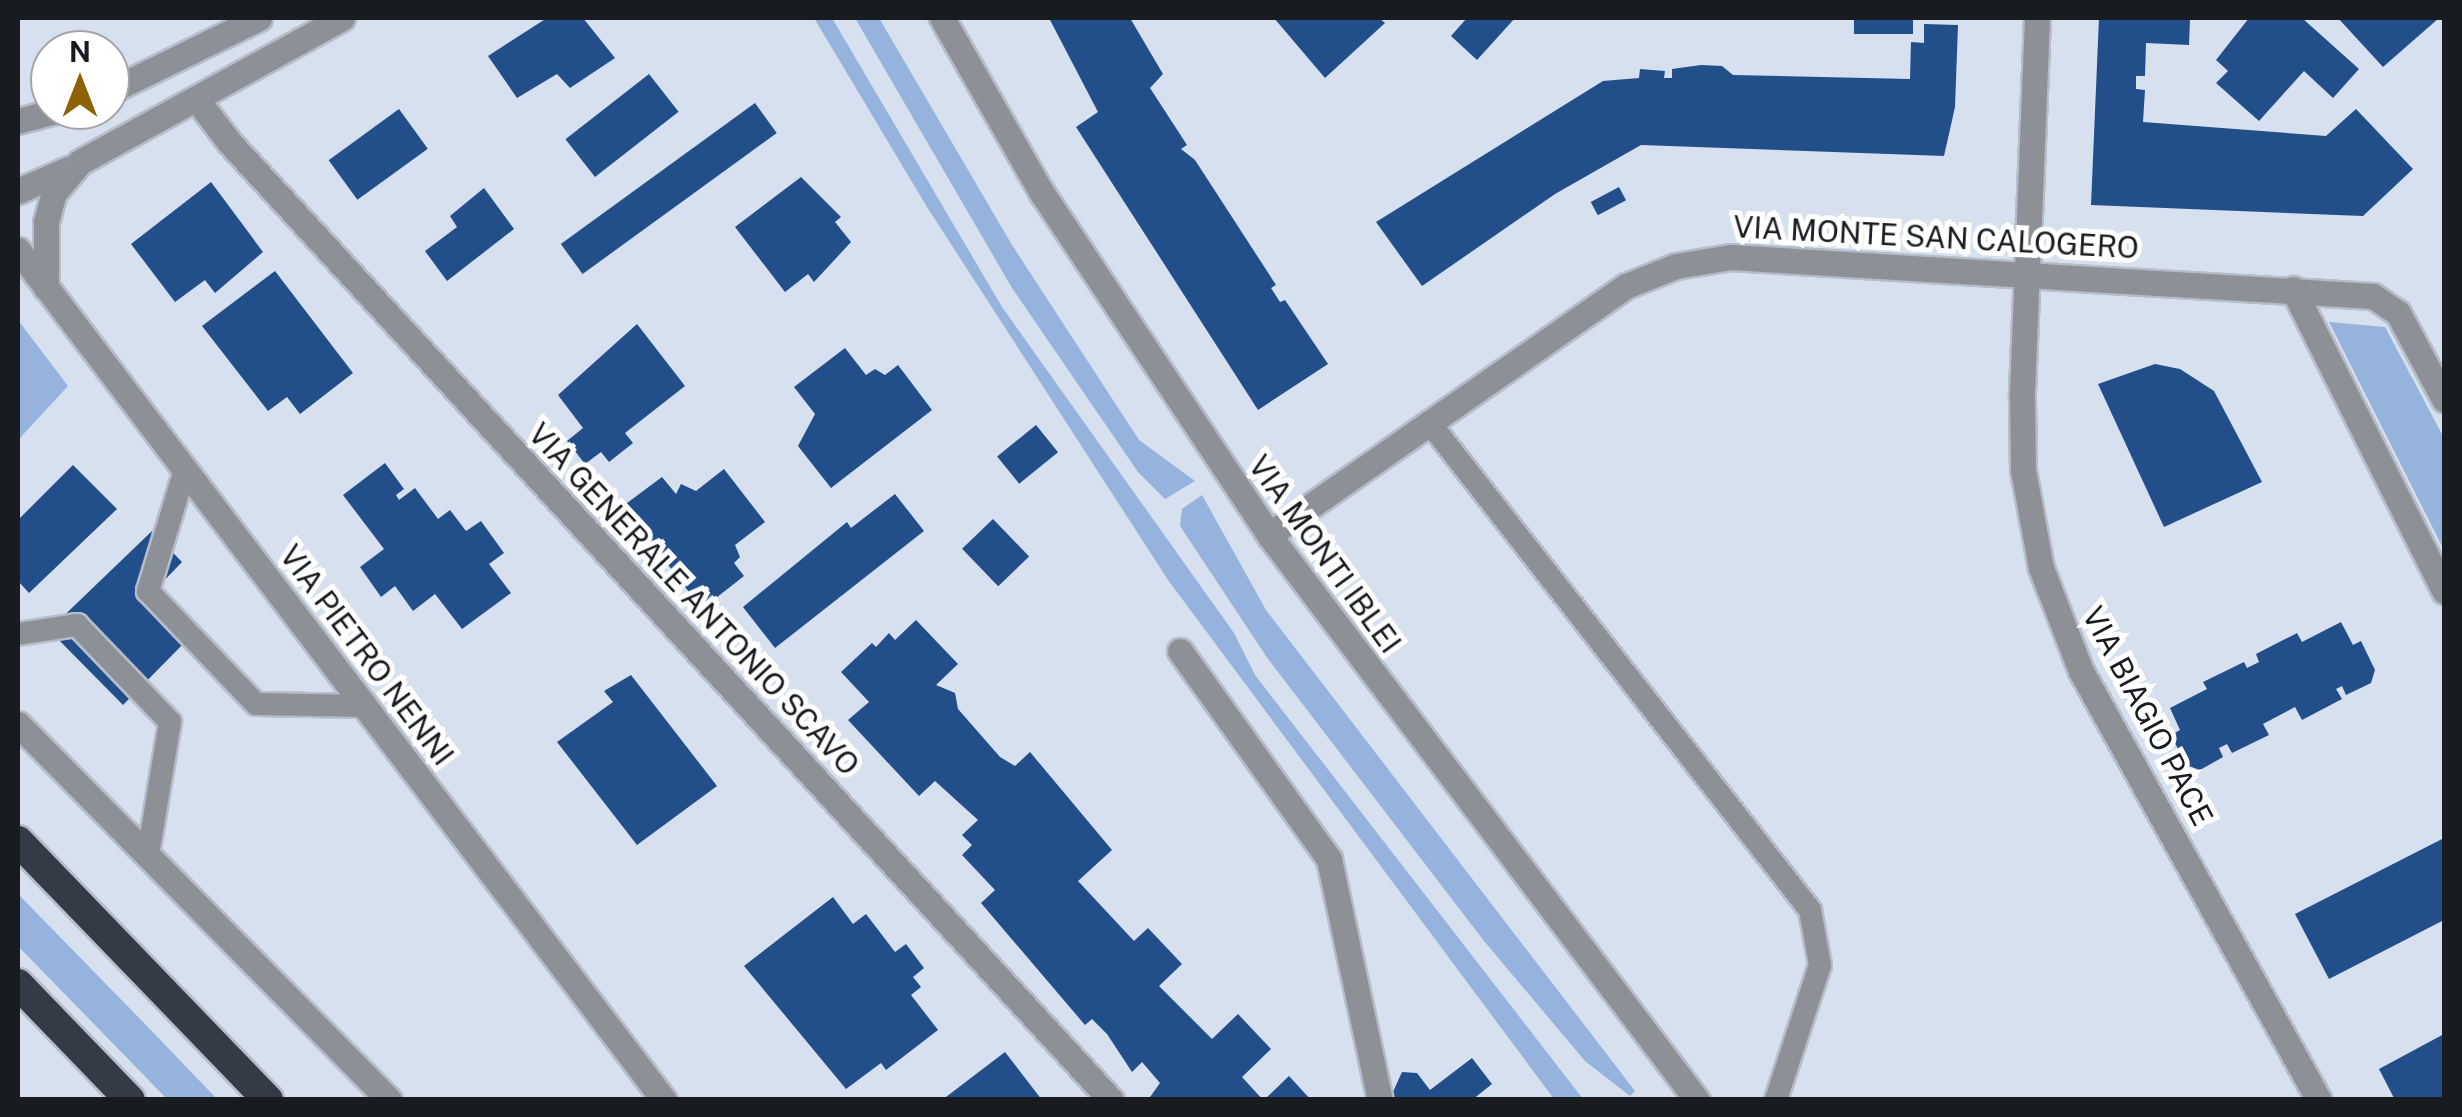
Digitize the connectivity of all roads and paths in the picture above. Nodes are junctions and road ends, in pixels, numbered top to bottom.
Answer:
1 (259, 18) edge
2 (342, 18) edge
3 (942, 18) edge
4 (2037, 18) edge
5 (130, 81) edge
6 (197, 100) junction
7 (80, 162) junction
8 (18, 191) edge
9 (18, 250) edge
10 (2025, 272) junction
11 (46, 288) junction
12 (2293, 289) junction
13 (2444, 399) edge
14 (1429, 422) junction
15 (185, 470) junction
16 (1269, 536) junction
17 (2444, 590) edge
18 (18, 634) edge
19 (1180, 650) dead end
20 (364, 706) junction
21 (18, 724) edge
22 (18, 842) edge
23 (148, 855) junction
24 (18, 984) edge
25 (130, 1100) edge
26 (268, 1100) edge
27 (390, 1100) edge
28 (664, 1100) edge
29 (1111, 1100) edge
30 (1380, 1100) edge
31 (1697, 1100) edge
32 (1776, 1100) edge
33 (2320, 1100) edge

1 - 5 street
2 - 6 street
3 - 16 street, VIA MONTI IBLEI
4 - 10 street, VIA BIAGIO PACE
6 - 7 street
6 - 29 street, VIA GENERALE ANTONIO SCAVO
7 - 8 street
7 - 11 street
9 - 11 street, VIA PIETRO NENNI
10 - 12 street, VIA MONTE SAN CALOGERO
10 - 14 street, VIA MONTE SAN CALOGERO
10 - 33 street, VIA BIAGIO PACE
11 - 15 street, VIA PIETRO NENNI
12 - 13 street, VIA MONTE SAN CALOGERO
12 - 17 street
14 - 16 street, VIA MONTE SAN CALOGERO
14 - 32 lane
15 - 20 street, VIA PIETRO NENNI
15 - 20 lane
16 - 31 street, VIA MONTI IBLEI
18 - 23 lane
19 - 30 street
20 - 28 street, VIA PIETRO NENNI
21 - 23 street
22 - 26 highway
23 - 27 street
24 - 25 highway

